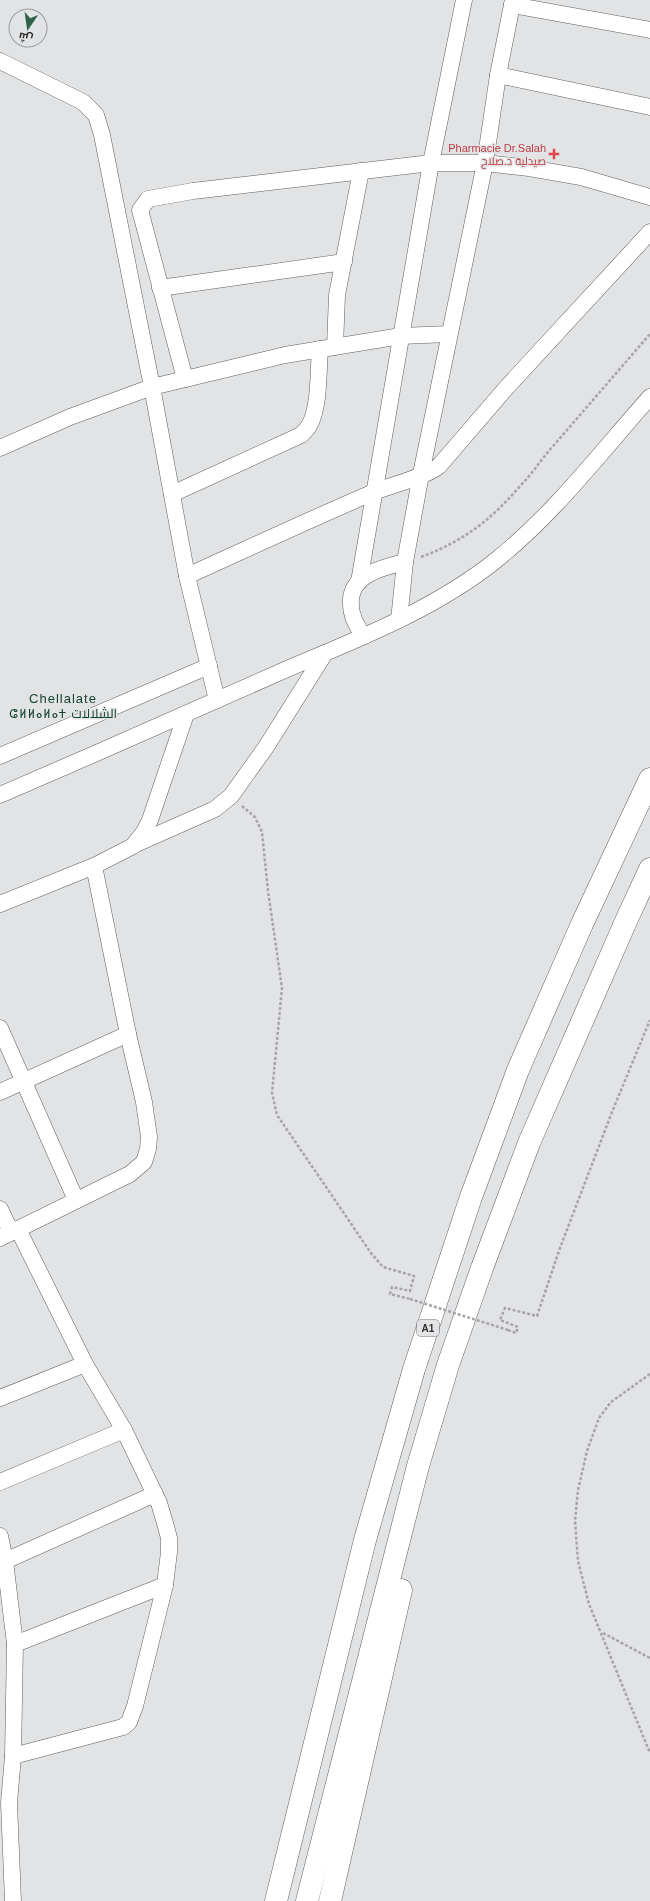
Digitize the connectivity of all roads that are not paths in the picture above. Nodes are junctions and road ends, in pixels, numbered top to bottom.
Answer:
1 (464, 0) edge
2 (512, 3) edge
3 (650, 30) edge
4 (0, 61) edge
5 (498, 75) junction
6 (650, 107) edge
7 (431, 163) junction
8 (485, 163) junction
9 (361, 171) junction
10 (650, 196) edge
11 (650, 232) edge
12 (344, 262) junction
13 (160, 288) junction
14 (449, 334) junction
15 (401, 336) junction
16 (327, 348) junction
17 (185, 379) junction
18 (152, 387) junction
19 (650, 397) edge
20 (0, 448) edge
21 (421, 474) junction
22 (375, 492) junction
23 (172, 494) junction
24 (405, 562) junction
25 (187, 576) junction
26 (359, 582) junction
27 (399, 620) junction
28 (364, 636) junction
29 (325, 653) junction
30 (209, 666) junction
31 (217, 700) junction
32 (186, 714) junction
33 (0, 756) edge
34 (650, 779) edge
35 (0, 795) edge
36 (133, 846) junction
37 (94, 866) junction
38 (650, 869) edge
39 (0, 904) edge
40 (0, 1028) edge
41 (128, 1034) junction
42 (25, 1081) junction
43 (0, 1092) edge
44 (76, 1200) junction
45 (0, 1209) edge
46 (10, 1233) edge
47 (85, 1364) junction
48 (0, 1398) edge
49 (124, 1430) junction
50 (0, 1482) edge
51 (155, 1494) junction
52 (0, 1536) edge
53 (395, 1554) junction
54 (6, 1562) junction
55 (164, 1584) junction
56 (15, 1644) junction
57 (13, 1756) junction
58 (13, 1901) edge
59 (276, 1901) edge
60 (307, 1901) edge
61 (330, 1901) edge

1 - 7 street
2 - 3 street
2 - 5 street
4 - 18 street
5 - 6 street
5 - 8 street
7 - 8 street
7 - 9 street
7 - 15 street
8 - 10 street
8 - 14 street
9 - 12 street
9 - 13 street
11 - 21 street
12 - 13 street
12 - 16 street
13 - 17 street
14 - 15 street
14 - 21 street
15 - 16 street
15 - 22 street
16 - 17 street
16 - 23 street
17 - 18 street
18 - 20 street
18 - 23 street
19 - 27 street
21 - 22 street
21 - 24 street
22 - 25 street
22 - 26 street
23 - 25 street
24 - 26 street
24 - 27 street
25 - 30 street
26 - 28 street
27 - 28 street
28 - 29 street
29 - 31 street
29 - 36 street
30 - 31 street
30 - 33 street
31 - 32 street
32 - 35 street
32 - 36 street
34 - 59 highway, A1
36 - 37 street
37 - 39 street
37 - 41 street
38 - 53 highway
40 - 42 street
41 - 42 street
41 - 44 street
42 - 43 street
42 - 44 street
44 - 46 street
45 - 46 street
46 - 47 street
47 - 48 street
47 - 49 street
49 - 50 street
49 - 51 street
51 - 54 street
51 - 55 street
52 - 54 street
53 - 60 highway
53 - 61 highway
54 - 56 street
55 - 56 street
55 - 57 street
56 - 57 street
57 - 58 street

